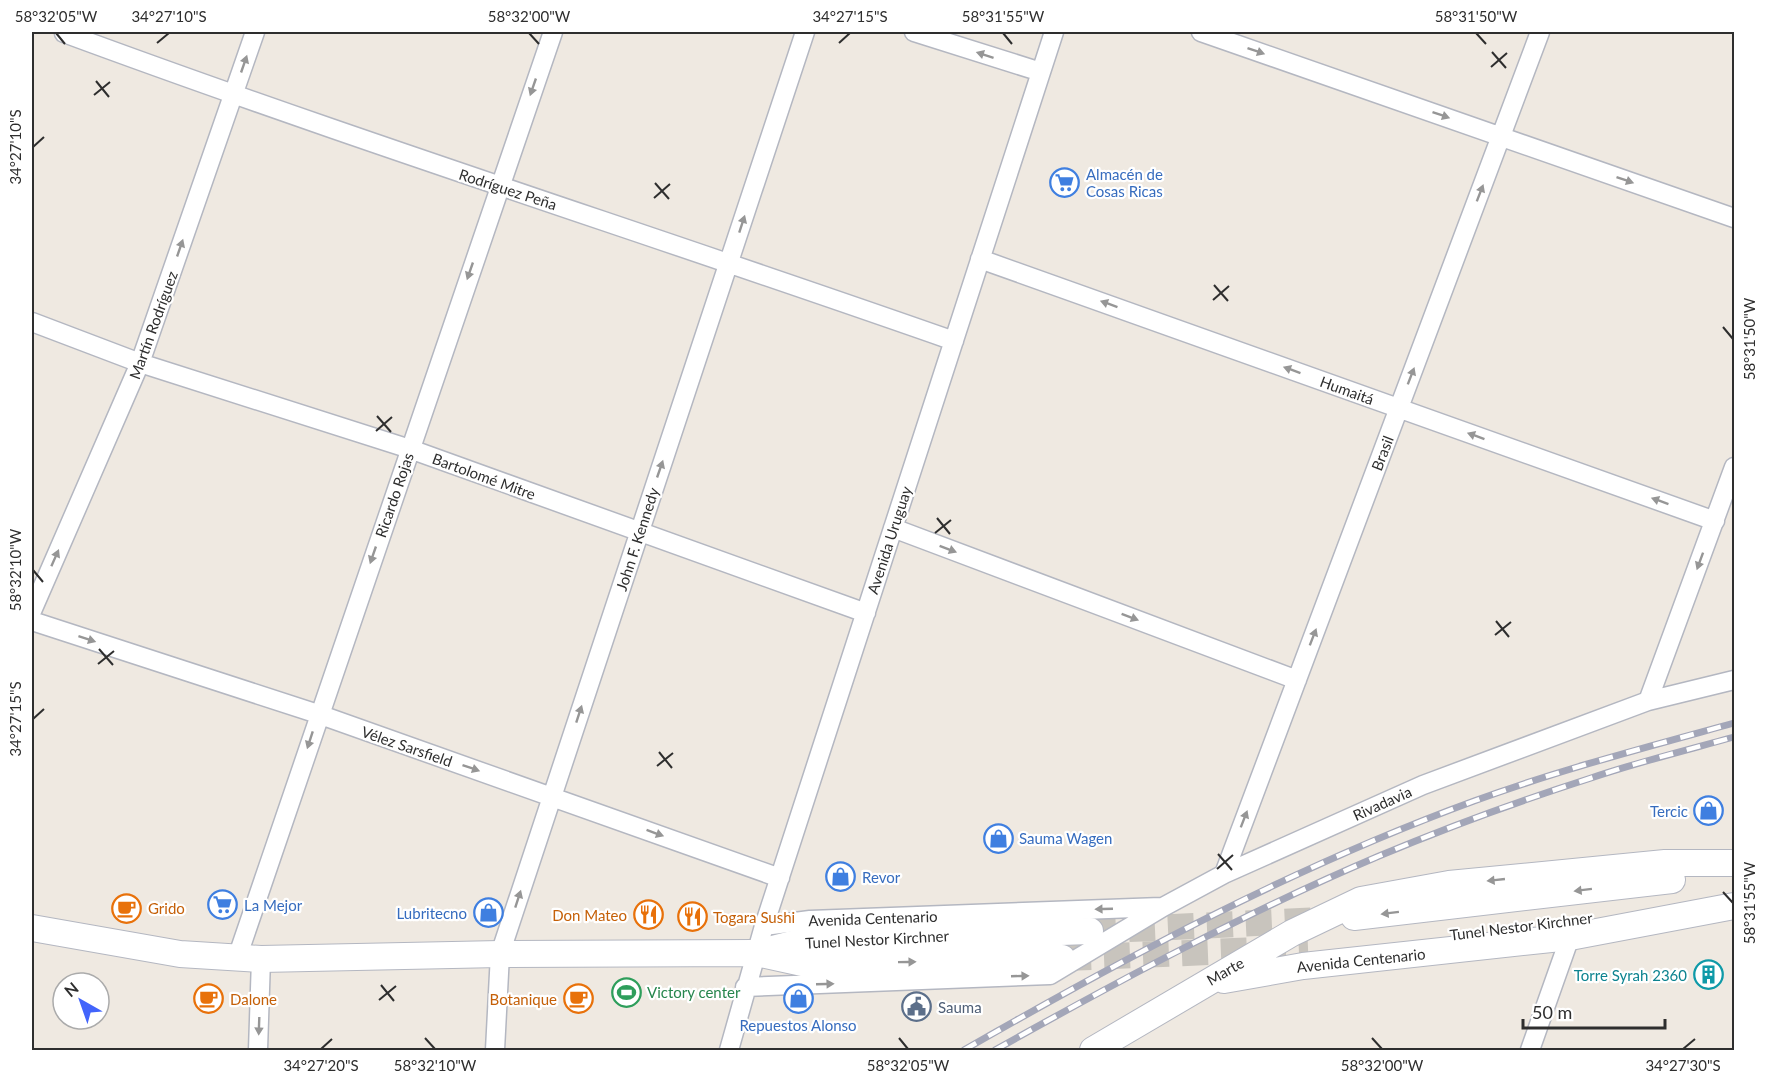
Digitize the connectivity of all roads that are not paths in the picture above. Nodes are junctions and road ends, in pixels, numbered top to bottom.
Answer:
1 (255, 32) edge
2 (553, 32) edge
3 (805, 32) edge
4 (914, 32) edge
5 (1054, 32) edge
6 (1201, 32) edge
7 (1540, 32) edge
8 (64, 33) edge
9 (1041, 72) junction
10 (233, 95) junction
11 (1501, 136) junction
12 (499, 186) junction
13 (1734, 218) edge
14 (980, 259) junction
15 (730, 262) junction
16 (32, 322) edge
17 (954, 341) junction
18 (140, 363) junction
19 (1399, 408) junction
20 (410, 449) junction
21 (1734, 467) edge
22 (1715, 521) junction
23 (893, 528) junction
24 (639, 532) junction
25 (32, 611) edge
26 (866, 613) junction
27 (32, 621) edge
28 (1297, 680) junction
29 (1734, 680) edge
30 (1648, 701) junction
31 (318, 714) junction
32 (551, 796) junction
33 (1734, 863) edge
34 (1734, 872) edge
35 (1224, 874) junction
36 (780, 878) junction
37 (1734, 901) edge
38 (1734, 906) edge
39 (1162, 907) junction
40 (1354, 909) junction
41 (764, 926) junction
42 (32, 928) edge
43 (1090, 931) tunnel mouth
44 (1570, 938) junction
45 (1301, 949) junction
46 (756, 953) junction
47 (500, 954) junction
48 (249, 959) junction
49 (1056, 966) junction
50 (1200, 985) junction
51 (745, 987) junction
52 (1103, 1047) edge
53 (258, 1050) edge
54 (495, 1050) edge
55 (729, 1050) edge
56 (1530, 1050) edge

10 -> 1 street, Martín Rodríguez
2 -> 12 street, Ricardo Rojas
15 -> 3 street, John F. Kennedy
9 -> 4 street
5 - 9 street, Avenida Uruguay
6 -> 11 street
7 - 11 street, Brasil
8 - 10 street, Rodríguez Peña
9 - 14 street, Avenida Uruguay
10 - 12 street, Rodríguez Peña
18 -> 10 street, Martín Rodríguez
11 -> 13 street
19 -> 11 street, Brasil
12 - 15 street, Rodríguez Peña
12 -> 20 street, Ricardo Rojas
14 - 17 street, Avenida Uruguay
19 -> 14 street, Humaitá
15 - 17 street, Rodríguez Peña
24 -> 15 street, John F. Kennedy
16 - 18 street, Bartolomé Mitre
17 - 23 street, Avenida Uruguay
18 - 20 street, Bartolomé Mitre
25 -> 18 street, Martín Rodríguez
22 -> 19 street, Humaitá
28 -> 19 street, Brasil
20 - 24 street, Bartolomé Mitre
20 -> 31 street, Ricardo Rojas
21 - 22 street
22 -> 30 street
23 - 26 street, Avenida Uruguay
23 -> 28 street
24 - 26 street, Bartolomé Mitre
32 -> 24 street, John F. Kennedy
26 - 36 street, Avenida Uruguay
27 -> 31 street, Vélez Sarsfield
35 -> 28 street, Brasil
29 - 30 street, Rivadavia
30 - 35 street, Rivadavia
31 -> 32 street, Vélez Sarsfield
31 -> 48 street, Ricardo Rojas
32 -> 36 street, Vélez Sarsfield
47 -> 32 street, John F. Kennedy
33 -> 40 main road
34 -> 40 main road, Tunel Nestor Kirchner
35 - 39 street, Rivadavia
36 - 41 street, Avenida Uruguay
37 - 45 main road, Tunel Nestor Kirchner
38 - 44 main road, Avenida Centenario
39 -> 41 street, Avenida Centenario
39 - 49 street, Rivadavia
40 - 45 main road, Marte
41 - 46 street, Avenida Uruguay
42 - 48 main road
43 - 46 main road, Tunel Nestor Kirchner
44 - 45 main road, Avenida Centenario
44 - 56 street
45 - 50 main road, Avenida Centenario
45 - 50 main road, Marte
46 - 47 main road
46 -> 49 main road, Tunel Nestor Kirchner
46 - 51 street, Avenida Uruguay
47 - 48 main road
47 - 54 street, John F. Kennedy
48 -> 53 street, Ricardo Rojas
51 -> 49 street
50 - 52 main road, Marte
51 - 55 street, Avenida Uruguay

